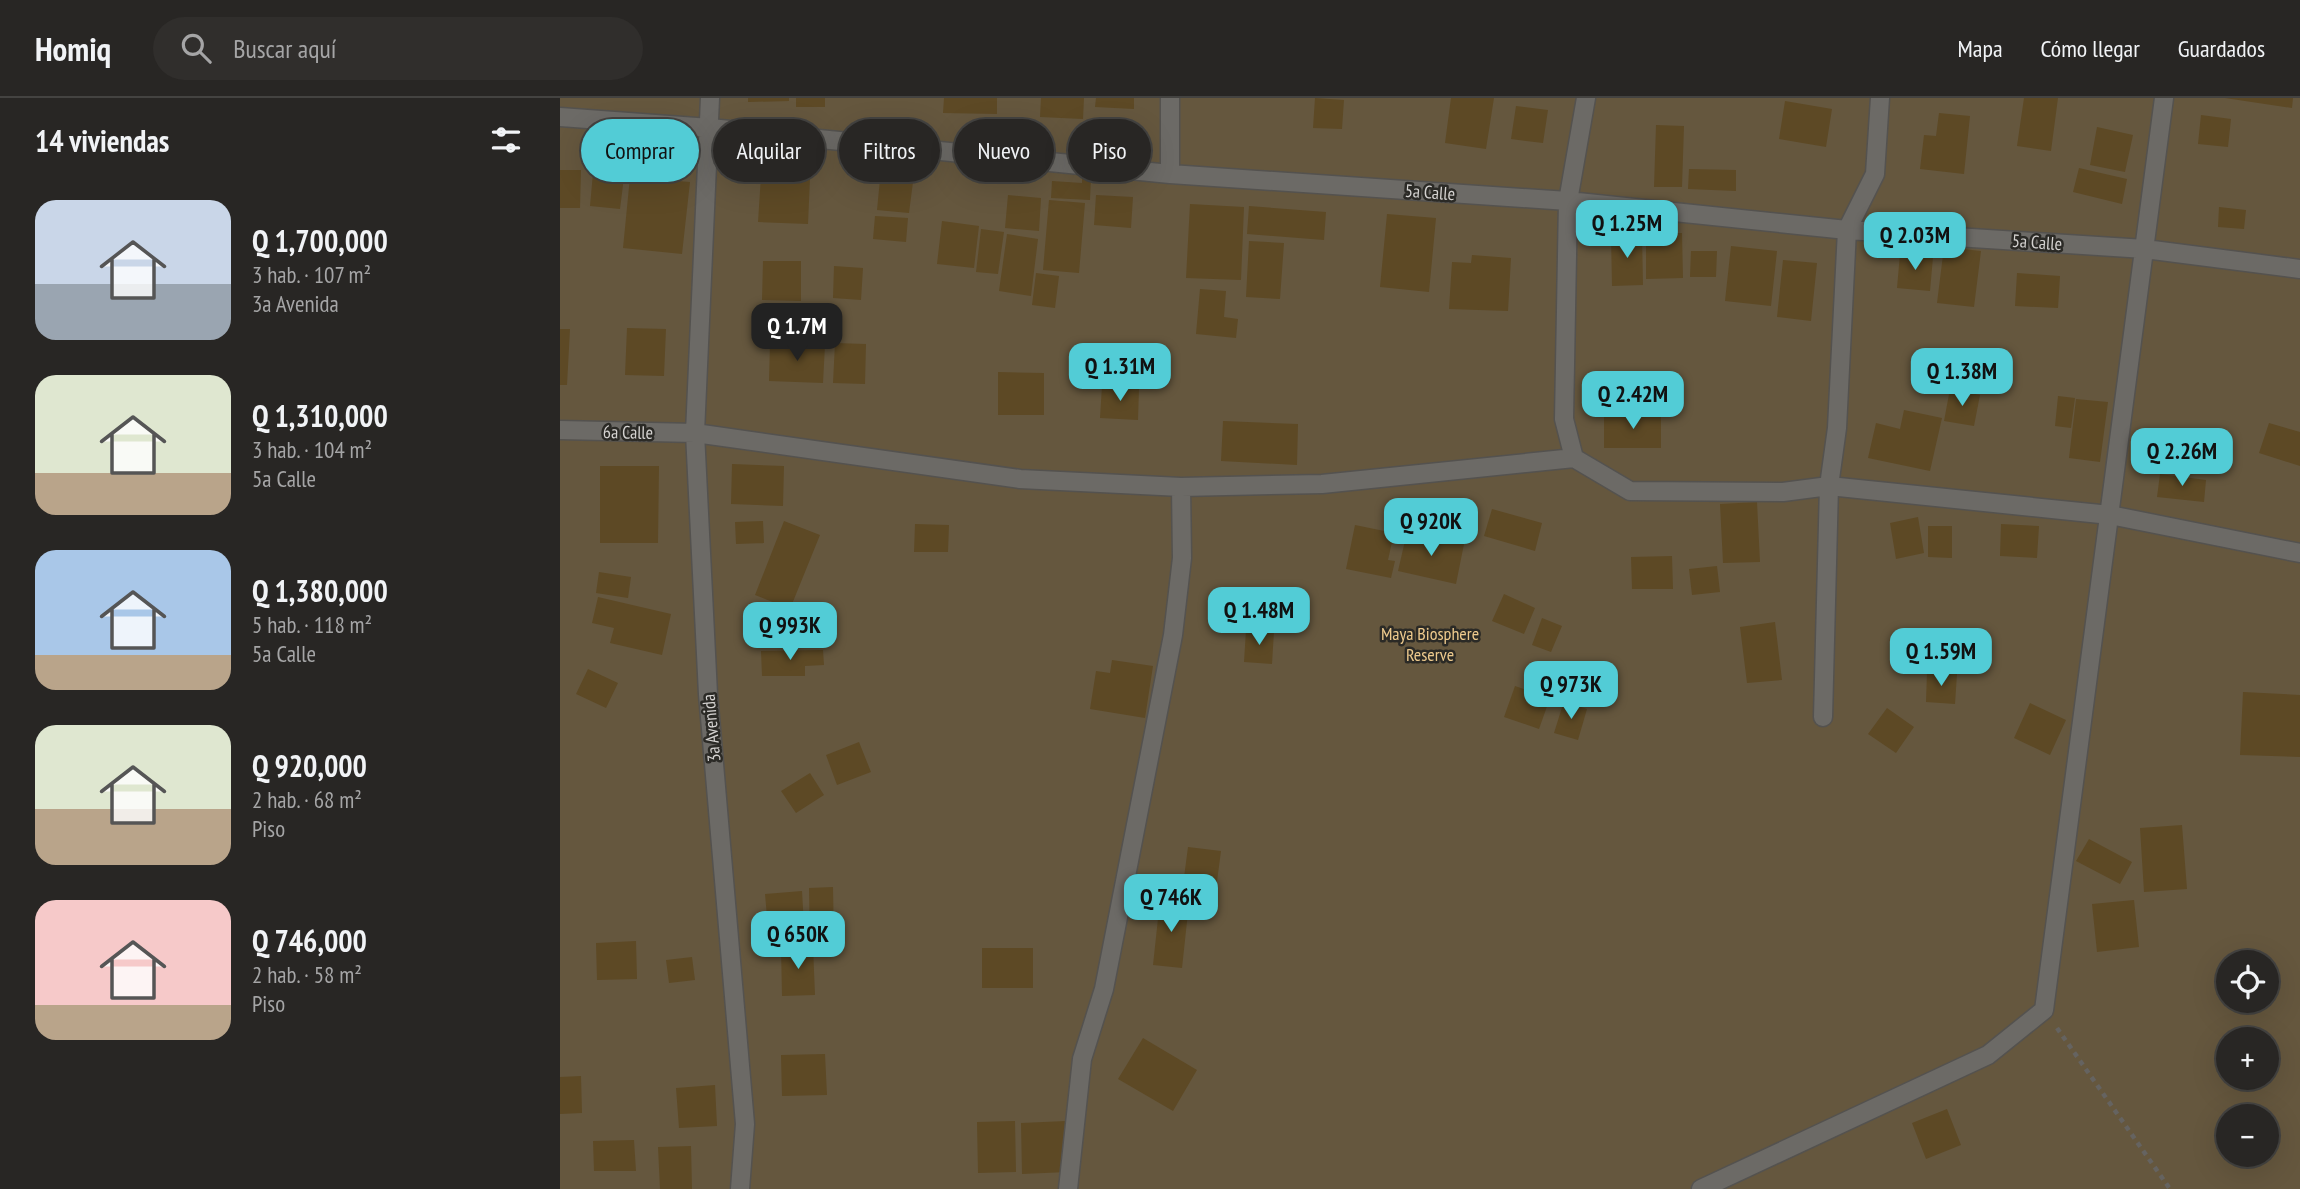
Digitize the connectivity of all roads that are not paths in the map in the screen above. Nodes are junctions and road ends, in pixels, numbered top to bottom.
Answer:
1 (710, 98) edge
2 (1170, 98) edge
3 (1586, 98) edge
4 (1880, 98) edge
5 (2164, 98) edge
6 (560, 117) edge
7 (710, 128) junction
8 (1170, 174) junction
9 (1568, 201) junction
10 (1847, 230) junction
11 (2145, 249) junction
12 (2300, 269) edge
13 (560, 430) edge
14 (695, 433) junction
15 (1574, 458) junction
16 (1829, 486) junction
17 (1181, 487) junction
18 (2110, 515) junction
19 (2300, 553) edge
20 (1823, 717) dead end
21 (740, 1189) edge
22 (1068, 1189) edge
23 (1701, 1189) edge

1 - 7 street, 3a Avenida
2 - 8 street
3 - 9 street
4 - 10 street
5 - 11 street
6 - 7 street, 5a Calle
7 - 8 street, 5a Calle
7 - 14 street, 3a Avenida
8 - 9 street, 5a Calle
9 - 10 street, 5a Calle
9 - 15 street
10 - 11 street, 5a Calle
10 - 16 street
11 - 12 street, 5a Calle
11 - 18 street
13 - 14 street, 6a Calle
14 - 17 street, 6a Calle
14 - 21 street, 3a Avenida
15 - 16 street
15 - 17 street, 6a Calle
16 - 18 street
16 - 20 street
17 - 22 street
18 - 19 street
18 - 23 street

